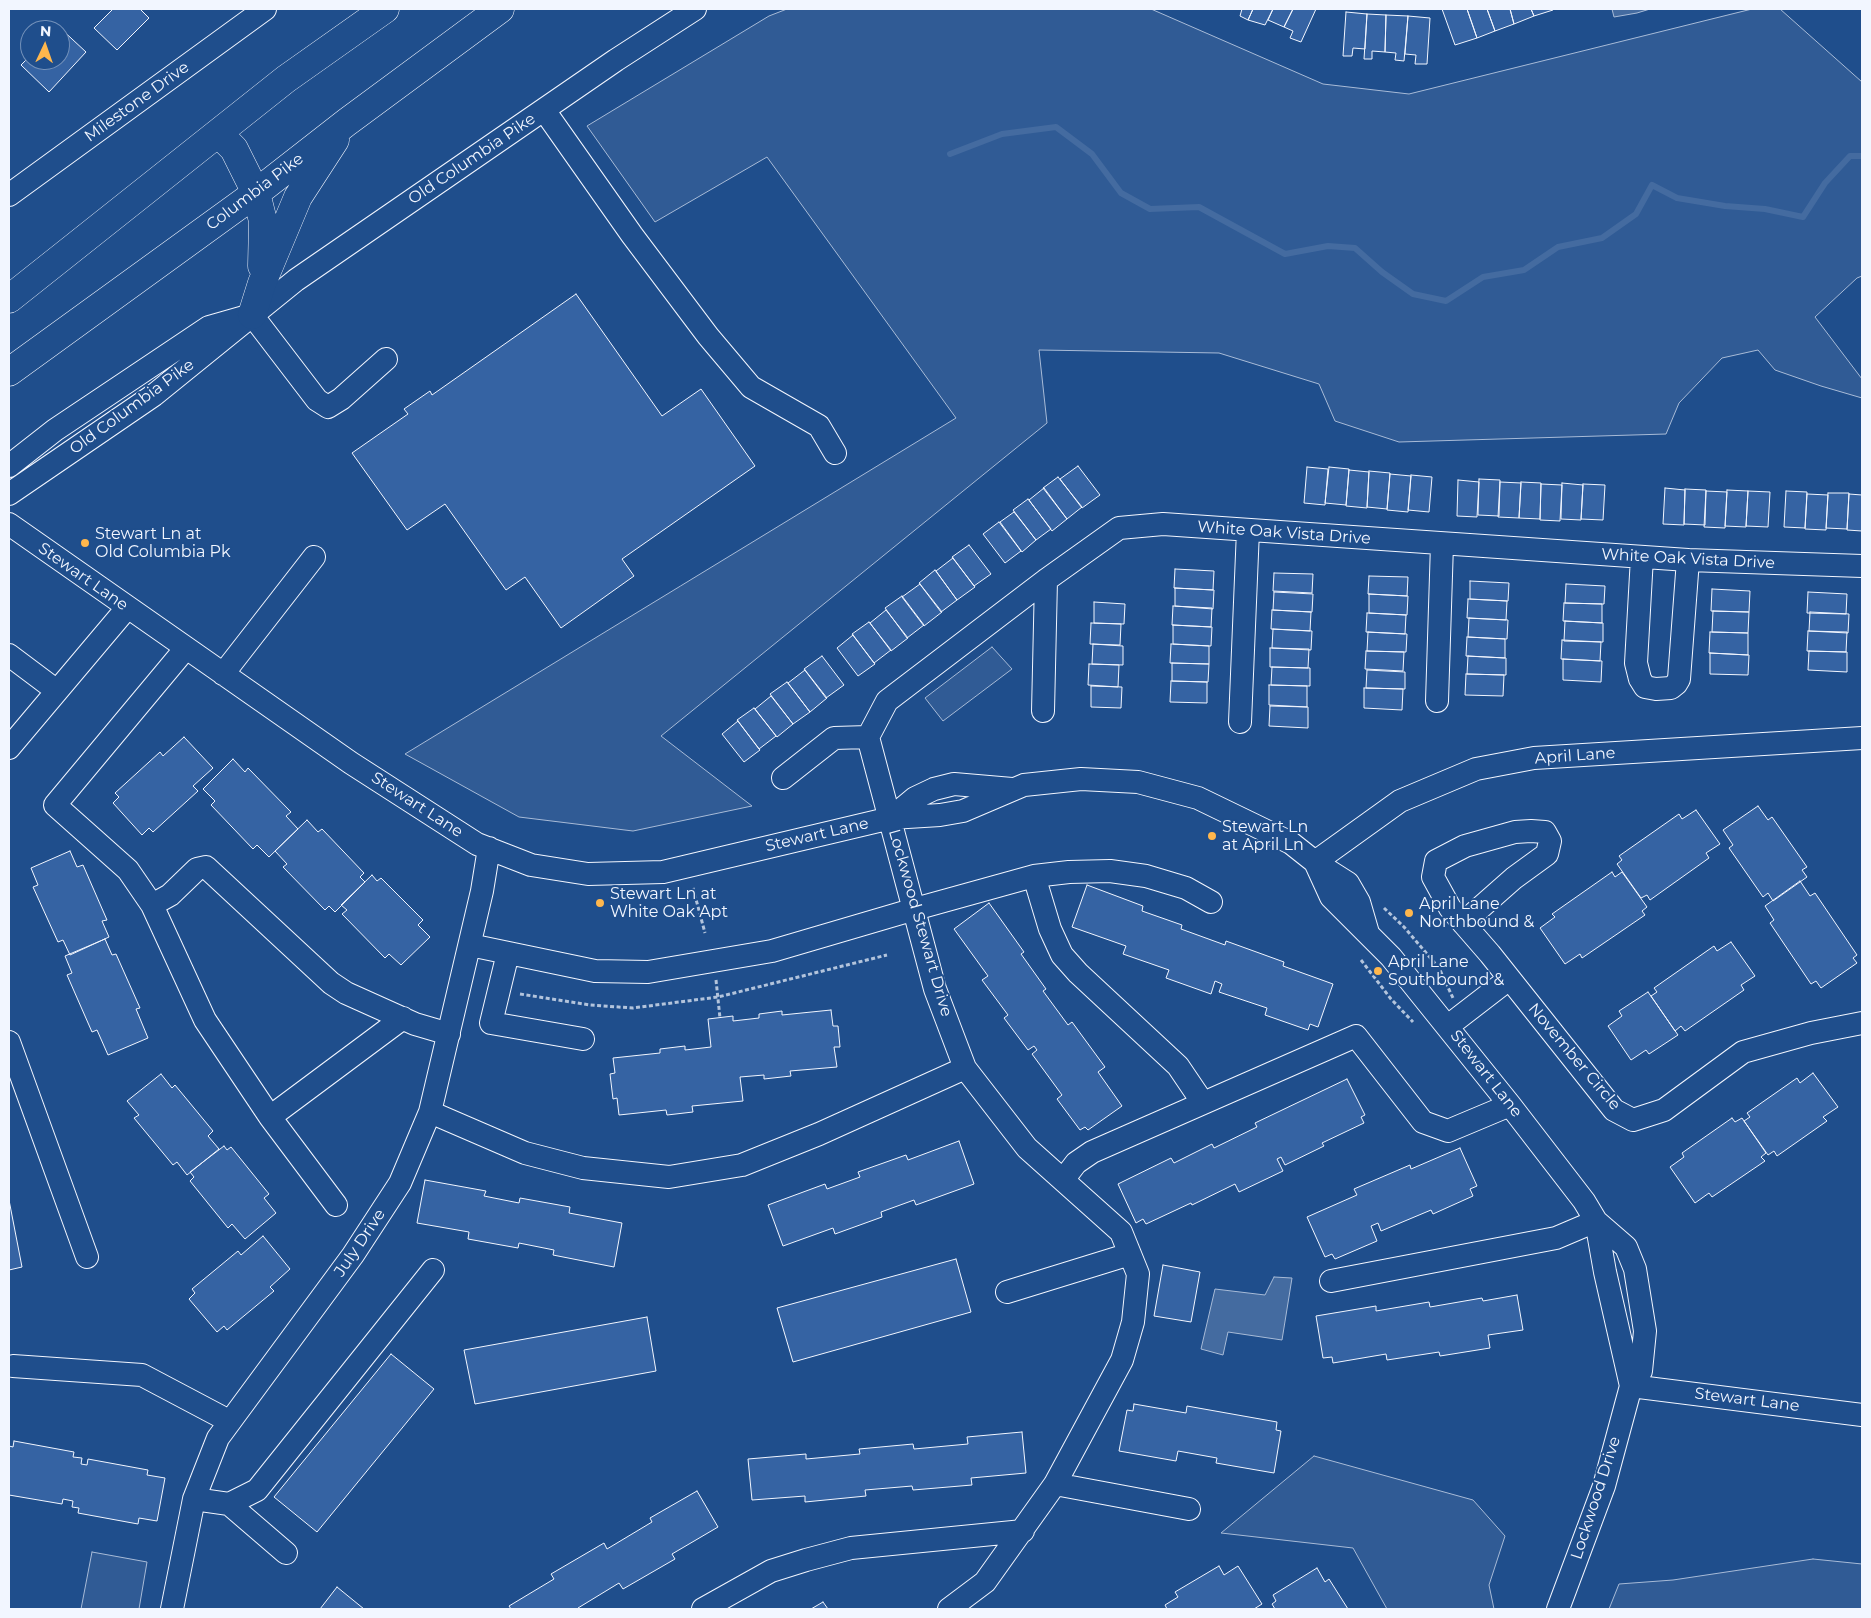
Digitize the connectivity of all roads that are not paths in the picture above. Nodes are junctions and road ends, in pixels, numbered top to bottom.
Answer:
1 (265, 9) edge
2 (385, 9) edge
3 (500, 9) edge
4 (695, 9) edge
5 (544, 110) junction
6 (347, 122) junction
7 (218, 132) junction
8 (256, 193) junction
9 (9, 195) edge
10 (262, 283) junction
11 (9, 299) edge
12 (252, 315) junction
13 (386, 359) dead end
14 (9, 372) edge
15 (835, 452) dead end
16 (9, 466) edge
17 (9, 494) edge
18 (9, 524) edge
19 (1248, 530) junction
20 (1442, 544) junction
21 (314, 557) dead end
22 (1642, 557) junction
23 (1688, 560) junction
24 (1862, 566) edge
25 (1046, 580) junction
26 (127, 608) junction
27 (186, 648) junction
28 (9, 655) edge
29 (223, 674) junction
30 (57, 691) junction
31 (1437, 701) dead end
32 (1043, 711) dead end
33 (1240, 722) dead end
34 (868, 737) junction
35 (1862, 738) edge
36 (9, 748) edge
37 (783, 778) dead end
38 (890, 818) junction
39 (489, 848) junction
40 (1315, 862) junction
41 (1034, 876) junction
42 (1210, 902) dead end
43 (152, 905) junction
44 (915, 909) junction
45 (1463, 923) junction
46 (470, 945) junction
47 (508, 953) junction
48 (1510, 979) junction
49 (403, 1018) junction
50 (1862, 1023) edge
51 (1448, 1026) junction
52 (449, 1034) junction
53 (583, 1039) dead end
54 (9, 1042) edge
55 (966, 1068) junction
56 (1203, 1103) junction
57 (1510, 1105) junction
58 (430, 1112) junction
59 (270, 1117) junction
60 (1063, 1180) junction
61 (336, 1205) dead end
62 (1596, 1221) junction
63 (1130, 1254) junction
64 (87, 1257) dead end
65 (432, 1270) dead end
66 (1331, 1281) dead end
67 (1007, 1292) dead end
68 (13, 1366) dead end
69 (1631, 1386) junction
70 (1862, 1415) edge
71 (229, 1421) junction
72 (1055, 1484) junction
73 (194, 1498) junction
74 (229, 1504) junction
75 (1189, 1509) dead end
76 (1023, 1531) junction
77 (286, 1553) dead end
78 (172, 1609) edge
79 (703, 1609) edge
80 (949, 1609) edge
81 (1558, 1609) edge

1 - 9 street, Milestone Drive
2 - 7 highway
3 - 6 highway, Columbia Pike
4 - 5 street, Old Columbia Pike
5 - 12 street, Old Columbia Pike
5 - 15 street
6 - 8 highway, Columbia Pike
6 - 10 highway
7 - 8 highway
7 - 11 highway
8 - 10 highway
8 - 14 highway, Columbia Pike
10 - 12 highway
12 - 13 street
12 - 16 street, Old Columbia Pike
12 - 17 street, Old Columbia Pike
18 - 26 street, Stewart Lane
19 - 20 street, White Oak Vista Drive
19 - 25 street, White Oak Vista Drive
19 - 33 street
20 - 22 street, White Oak Vista Drive
20 - 31 street
21 - 29 street
22 - 23 street, White Oak Vista Drive
22 - 23 street
23 - 24 street, White Oak Vista Drive
25 - 32 street
25 - 34 street, White Oak Vista Drive
26 - 27 street, Stewart Lane
26 - 30 street
27 - 29 street, Stewart Lane
27 - 43 street
28 - 30 street
29 - 39 street, Stewart Lane
30 - 36 street
34 - 37 street
34 - 38 street
35 - 40 street, April Lane
38 - 39 street, Stewart Lane
38 - 40 street, Stewart Lane
38 - 44 street, Lockwood Stewart Drive
39 - 46 street, July Drive
40 - 51 street, Stewart Lane
41 - 42 street
41 - 44 street
41 - 56 street
43 - 49 street
43 - 59 street
44 - 47 street
44 - 55 street, Lockwood Stewart Drive
45 - 45 street, November Circle
45 - 48 street, November Circle
46 - 47 street
46 - 52 street, July Drive
47 - 53 street
48 - 50 street, November Circle
48 - 51 street
49 - 52 street
49 - 59 street
51 - 57 street, Stewart Lane
52 - 58 street, July Drive
54 - 64 street
55 - 58 street
55 - 60 street, Lockwood Stewart Drive
56 - 57 street
56 - 60 street
57 - 62 street, Stewart Lane
58 - 71 street, July Drive
59 - 61 street
60 - 63 street, Lockwood Stewart Drive
62 - 66 street
62 - 69 street, Stewart Lane
62 - 69 street, Stewart Lane
63 - 67 street
63 - 72 street, Lockwood Stewart Drive
65 - 74 street
68 - 71 street
69 - 70 street, Stewart Lane
69 - 81 street, Lockwood Drive
71 - 73 street, July Drive
72 - 75 street
72 - 76 street, Lockwood Stewart Drive
73 - 74 street
73 - 78 street, July Drive
74 - 77 street
76 - 79 street
76 - 80 street, Lockwood Stewart Drive

